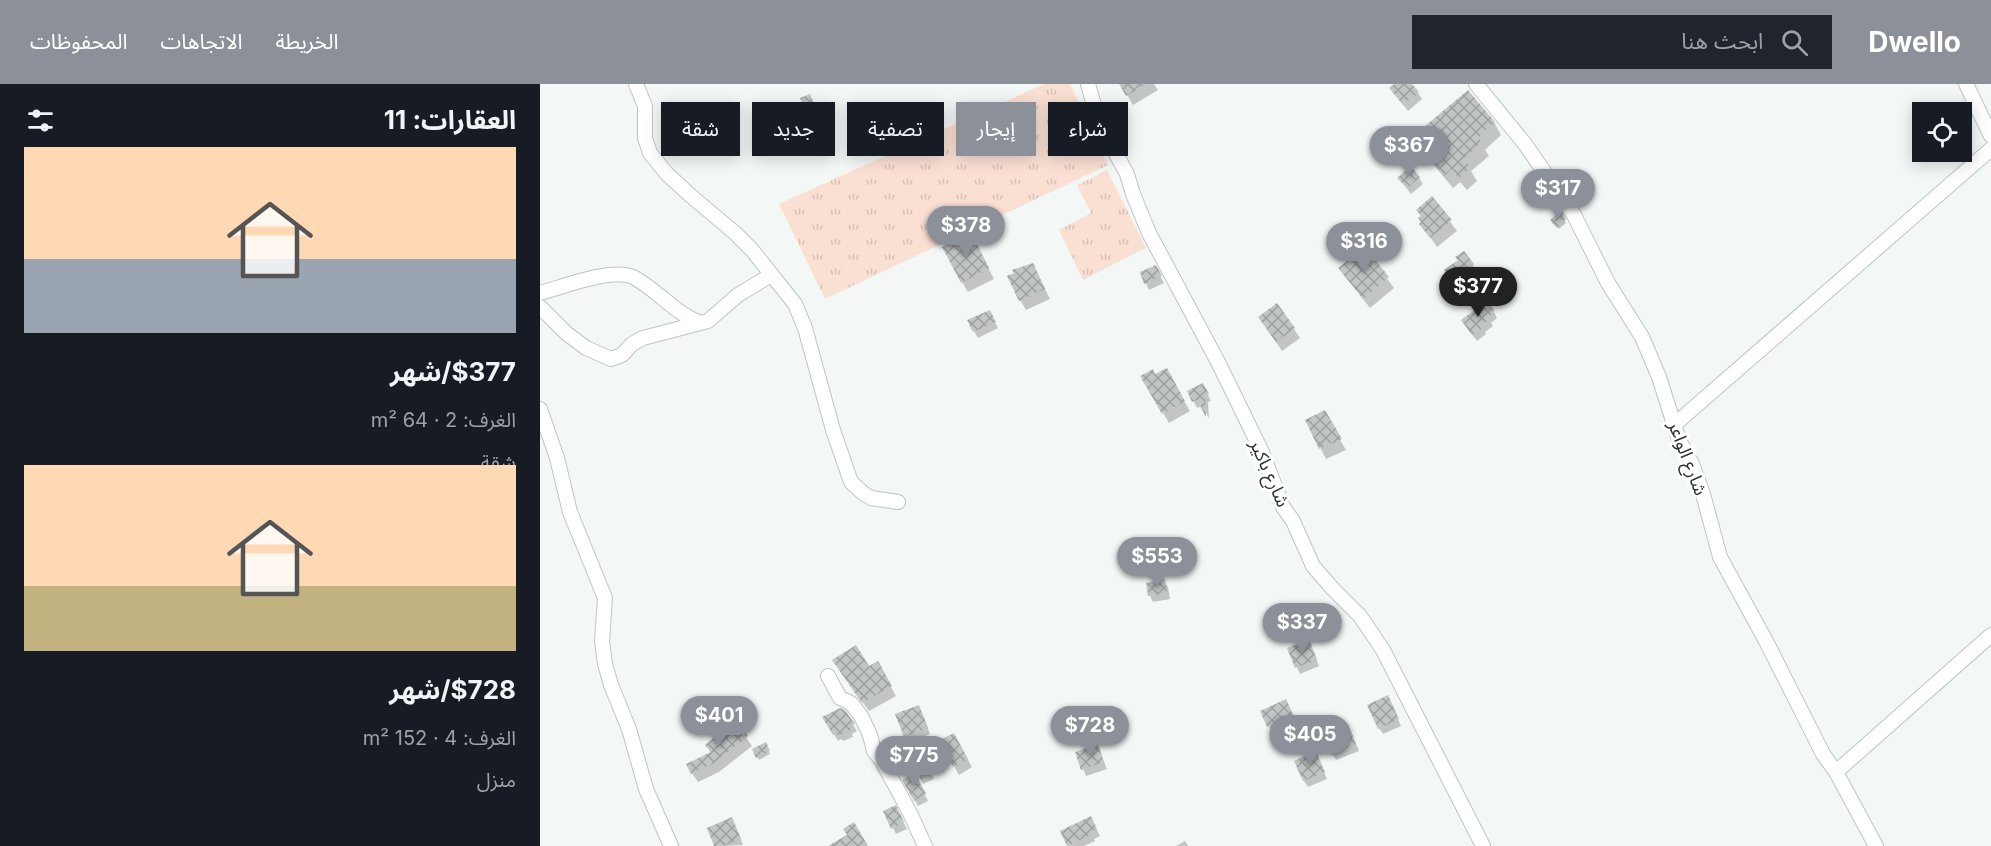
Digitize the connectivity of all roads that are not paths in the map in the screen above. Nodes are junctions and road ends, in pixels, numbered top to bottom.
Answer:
1 (636, 84) edge
2 (1476, 84) edge
3 (1966, 84) edge
4 (1090, 86) edge
5 (1991, 136) edge
6 (1991, 149) edge
7 (771, 275) junction
8 (540, 293) edge
9 (540, 308) edge
10 (700, 323) junction
11 (540, 410) edge
12 (1674, 425) junction
13 (898, 502) dead end
14 (1991, 635) edge
15 (828, 676) dead end
16 (1836, 772) junction
17 (671, 846) edge
18 (925, 846) edge
19 (1483, 846) edge
20 (1876, 846) edge

1 - 7 street
2 - 12 street, شارع الواعر
3 - 5 street
4 - 19 street, شارع باكير
6 - 12 street
7 - 10 street
7 - 13 street
8 - 10 street
9 - 10 street
11 - 17 street
12 - 16 street, شارع الواعر
14 - 16 street
15 - 18 street
16 - 20 street, شارع الواعر

